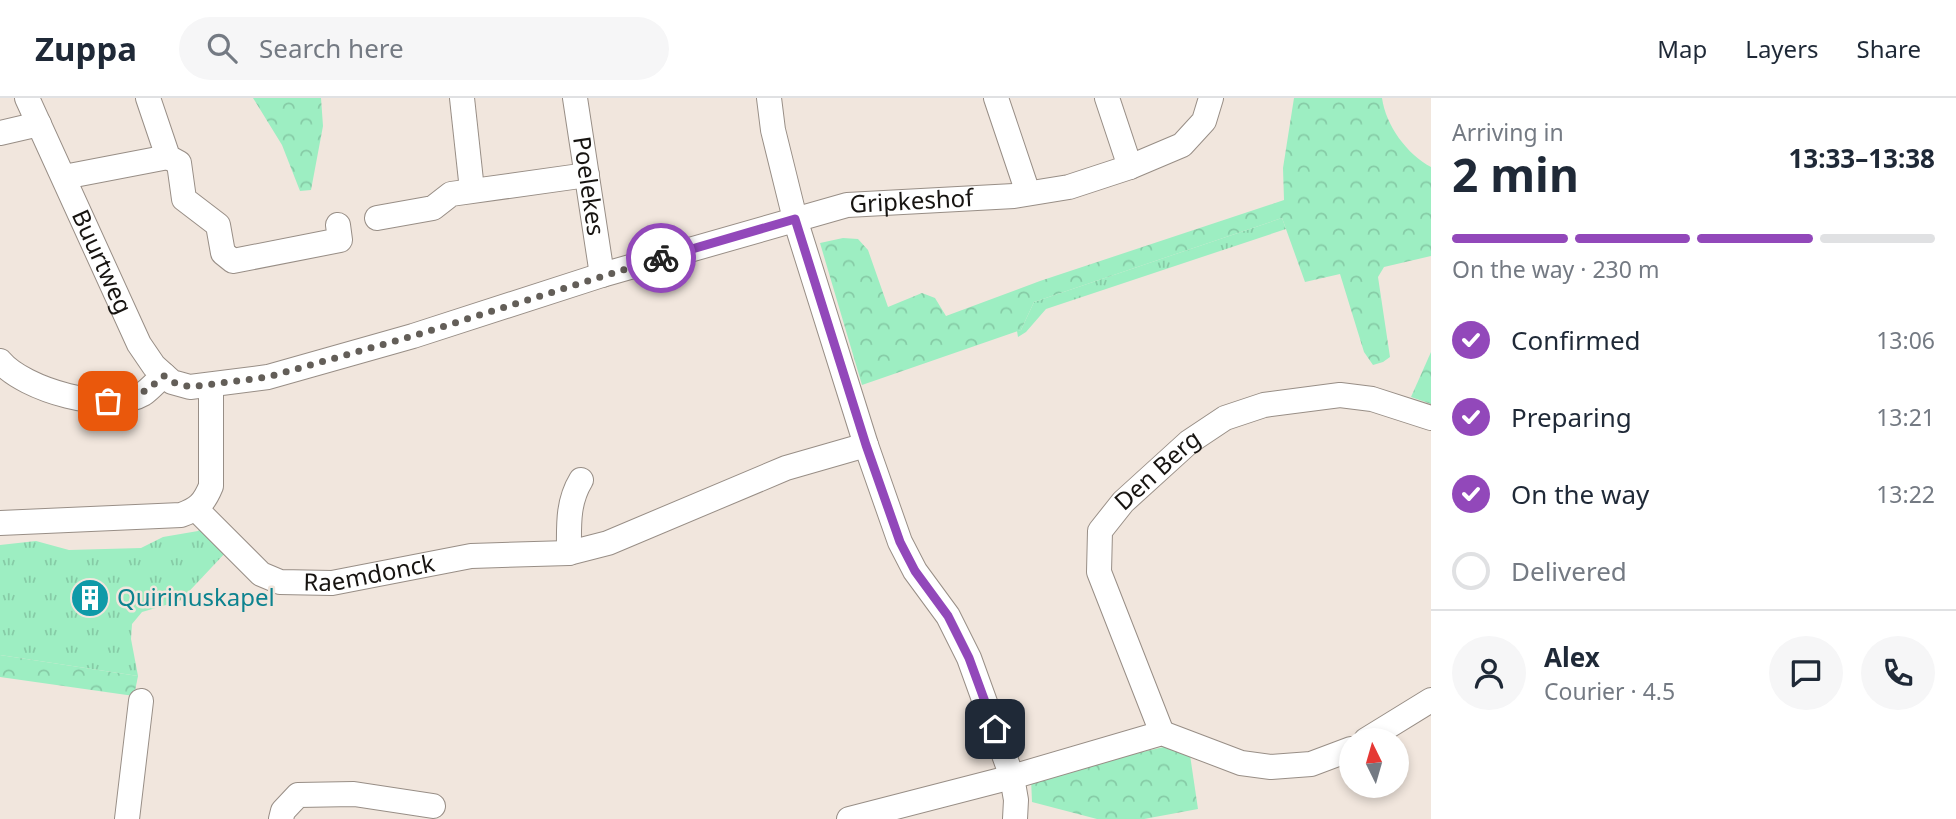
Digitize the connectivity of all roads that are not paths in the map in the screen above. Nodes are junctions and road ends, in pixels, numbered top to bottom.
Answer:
1 (27, 98) edge
2 (148, 98) edge
3 (462, 98) edge
4 (575, 98) edge
5 (769, 98) edge
6 (996, 98) edge
7 (1107, 98) edge
8 (1210, 98) edge
9 (39, 124) junction
10 (0, 132) edge
11 (168, 157) junction
12 (1130, 167) junction
13 (587, 174) junction
14 (64, 177) junction
15 (472, 190) junction
16 (1028, 193) junction
17 (377, 218) dead end
18 (795, 219) junction
19 (338, 225) dead end
20 (602, 275) junction
21 (0, 361) edge
22 (164, 376) junction
23 (211, 385) junction
24 (1431, 418) edge
25 (866, 445) junction
26 (581, 480) dead end
27 (197, 510) junction
28 (0, 523) edge
29 (569, 553) junction
30 (1431, 700) edge
31 (141, 701) dead end
32 (1386, 728) edge
33 (1162, 733) junction
34 (1339, 754) edge
35 (1012, 777) junction
36 (433, 806) dead end
37 (127, 819) edge
38 (281, 819) edge
39 (849, 819) edge
40 (1015, 819) edge

1 - 9 street, Buurtweg
2 - 11 street
3 - 15 street
4 - 13 street, Poelekes
5 - 18 street
6 - 16 street
7 - 12 street
8 - 12 street, Gripkeshof
9 - 10 street
9 - 14 street, Buurtweg
11 - 14 street
11 - 19 street
12 - 16 street, Gripkeshof
13 - 15 street
13 - 20 street, Poelekes
14 - 22 street, Buurtweg
15 - 17 street
16 - 18 street, Gripkeshof
18 - 20 street
18 - 25 street
20 - 23 street
21 - 22 street
22 - 23 street
23 - 27 street
24 - 33 street, Den Berg
25 - 29 street, Raemdonck
25 - 35 street
26 - 29 street
27 - 28 street
27 - 29 street, Raemdonck
30 - 32 street
31 - 37 street
33 - 34 street
33 - 35 street
35 - 39 street
35 - 40 street
36 - 38 street

